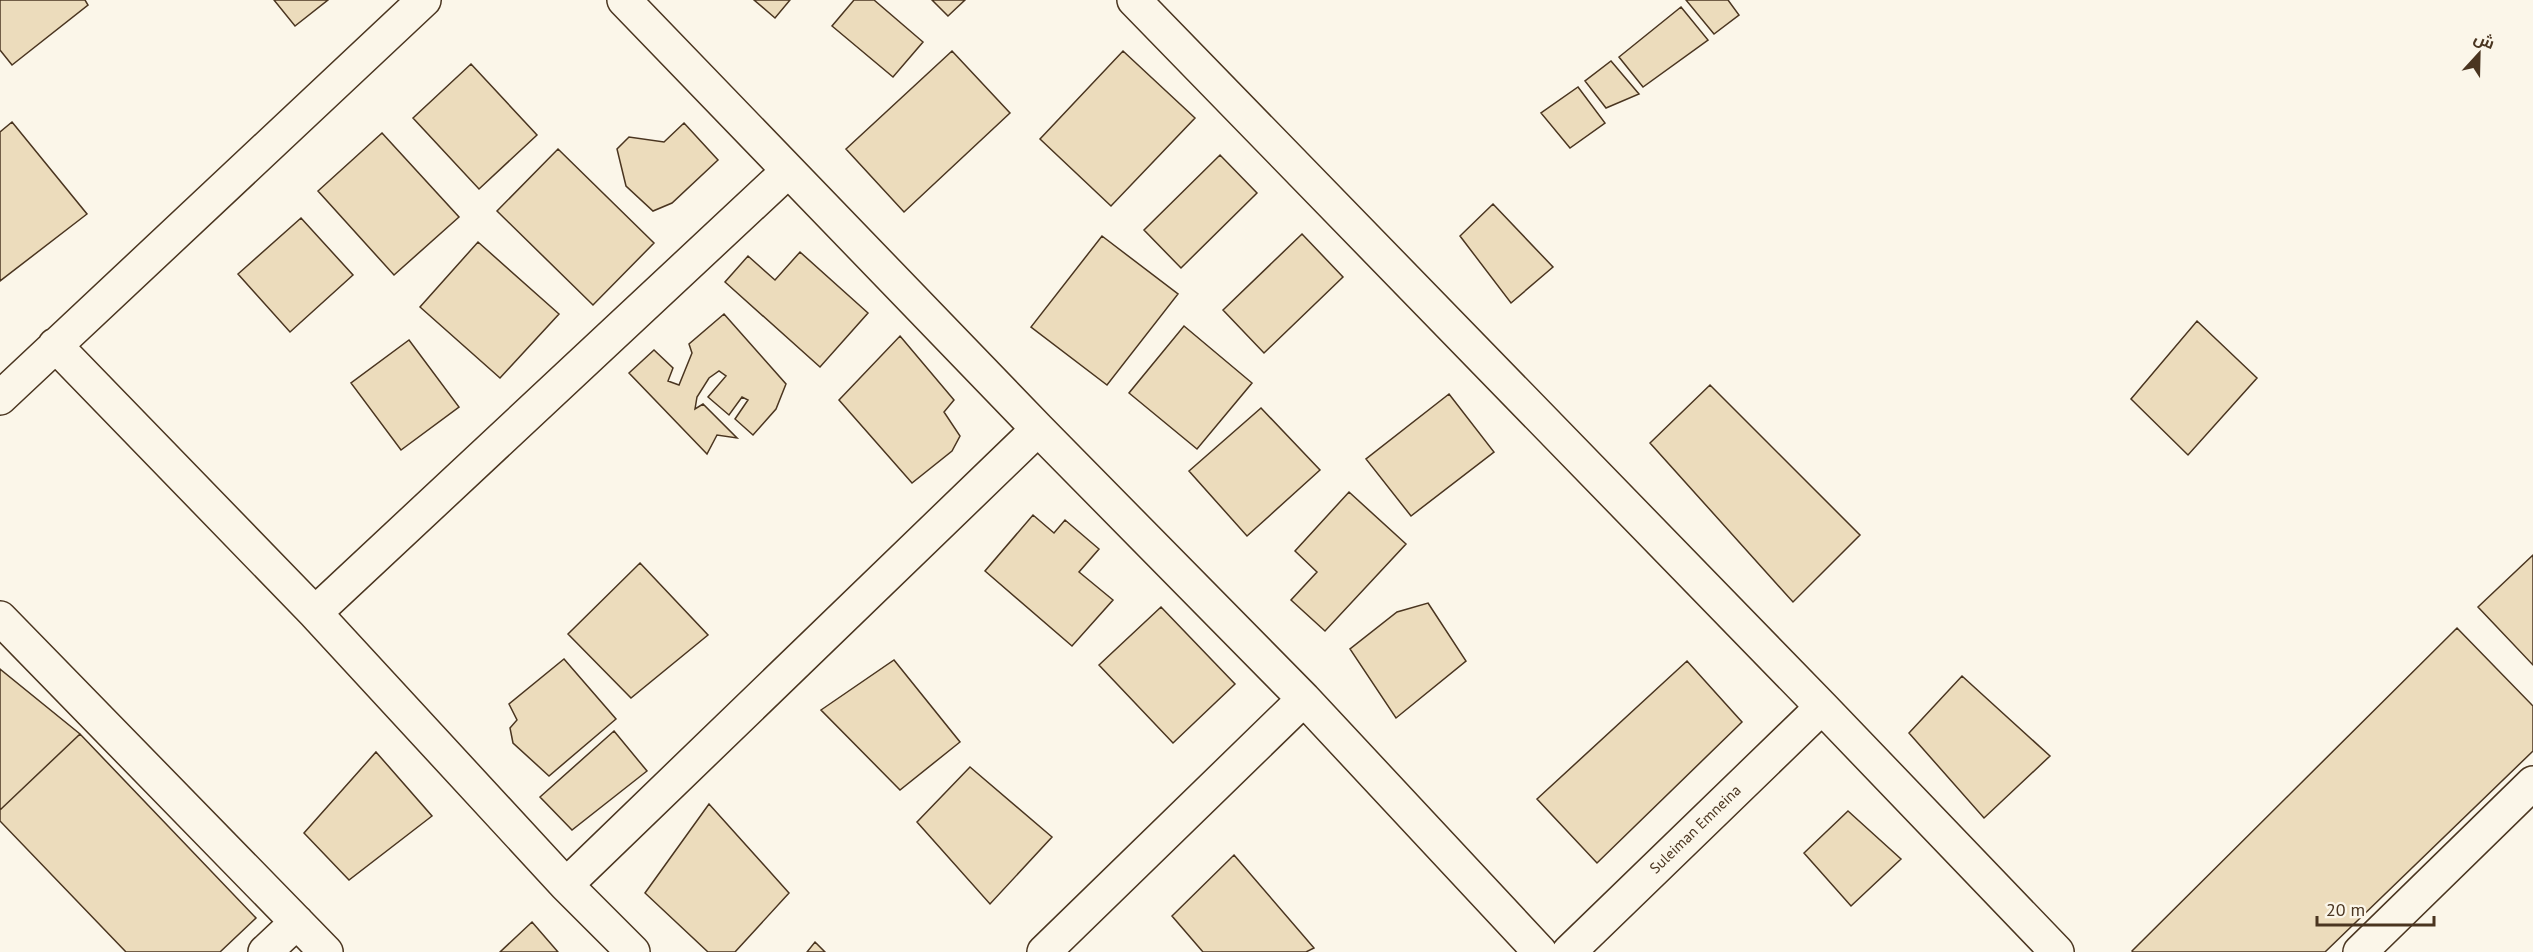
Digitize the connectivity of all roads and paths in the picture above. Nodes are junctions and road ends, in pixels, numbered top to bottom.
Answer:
1 (424, 0) edge
2 (624, 0) edge
3 (1134, 0) edge
4 (788, 171) junction
5 (55, 345) junction
6 (0, 398) edge
7 (1038, 429) junction
8 (315, 613) junction
9 (0, 618) edge
10 (1304, 699) junction
11 (1822, 707) junction
12 (2533, 783) edge
13 (566, 885) junction
14 (297, 922) junction
15 (266, 952) edge
16 (326, 952) edge
17 (633, 952) edge
18 (1044, 952) edge
19 (1540, 952) edge
20 (1569, 952) edge
21 (2057, 952) edge
22 (2360, 952) edge

1 - 5 street
2 - 4 street
3 - 11 street
4 - 7 street
4 - 8 street
5 - 6 street
5 - 8 street
7 - 10 street
7 - 13 street
8 - 13 street
9 - 14 street
10 - 18 street
10 - 19 street
11 - 20 street, Suleiman Emneina
11 - 21 street
12 - 22 street
13 - 17 street
14 - 15 street
14 - 16 street

